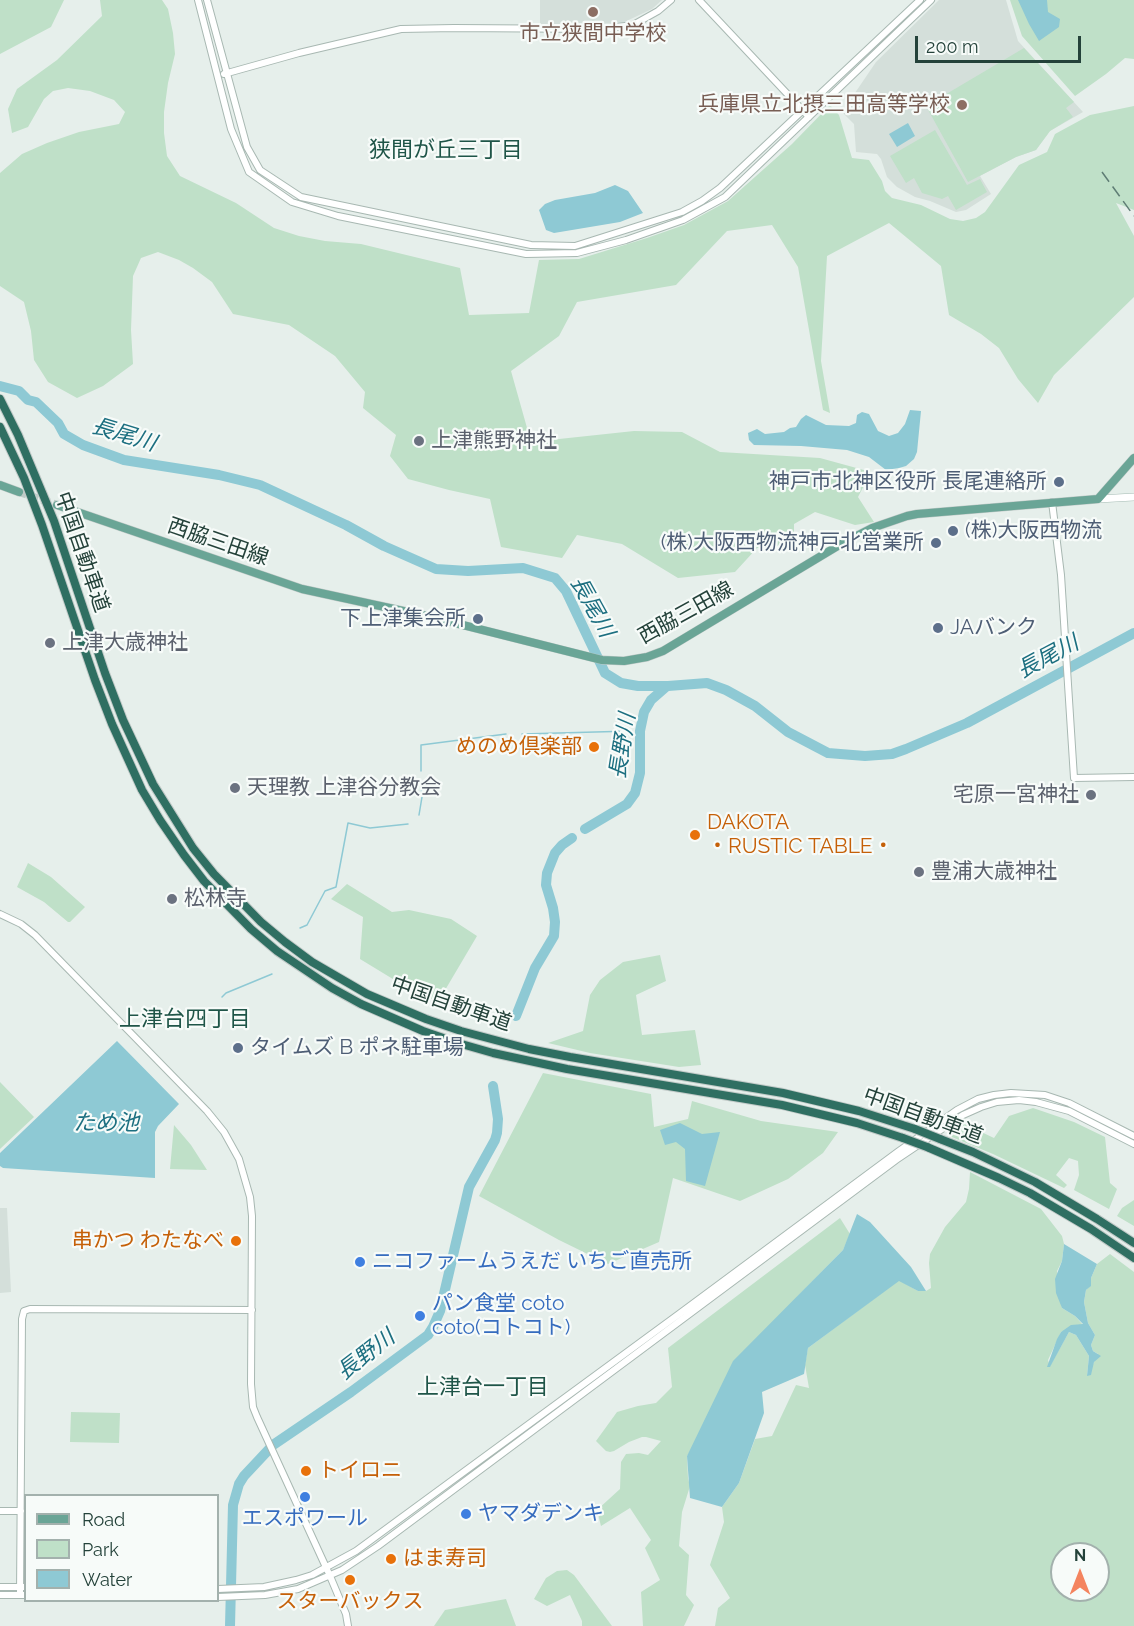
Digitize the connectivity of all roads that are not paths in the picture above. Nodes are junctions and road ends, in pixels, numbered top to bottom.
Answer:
1 (198, 0) edge
2 (207, 0) edge
3 (670, 0) edge
4 (699, 0) edge
5 (920, 0) edge
6 (931, 0) edge
7 (226, 74) junction
8 (218, 76) junction
9 (802, 111) junction
10 (809, 117) junction
11 (1, 400) edge
12 (0, 427) edge
13 (1134, 458) edge
14 (0, 485) edge
15 (19, 492) tunnel mouth
16 (1134, 496) edge
17 (1098, 499) junction
18 (1052, 502) junction
19 (57, 505) tunnel mouth
20 (1134, 777) edge
21 (0, 914) edge
22 (1134, 1136) edge
23 (1134, 1144) edge
24 (1134, 1243) edge
25 (1134, 1258) edge
26 (252, 1310) junction
27 (0, 1511) edge
28 (21, 1511) junction
29 (326, 1568) junction
30 (330, 1576) junction
31 (0, 1587) edge
32 (23, 1587) edge
33 (219, 1589) edge
34 (0, 1595) edge
35 (23, 1595) edge
36 (219, 1597) edge
37 (348, 1626) edge

1 - 8 street
2 - 7 street
3 - 7 street
4 - 9 street
5 - 9 street
6 - 10 street
7 - 8 street
7 - 9 street
8 - 10 street
9 - 10 street
11 - 24 highway, 中国自動車道, bridge
12 - 25 highway, 中国自動車道, bridge
13 - 17 main road
14 - 15 main road
16 - 17 main road
17 - 18 main road, 西脇三田線
18 - 19 main road, 西脇三田線
18 - 20 street
21 - 26 street
22 - 29 street
23 - 30 street
26 - 28 street
26 - 29 street
27 - 28 street
28 - 32 street
29 - 30 street
29 - 33 street
30 - 36 street
30 - 37 street
31 - 32 street
32 - 35 street
34 - 35 street

